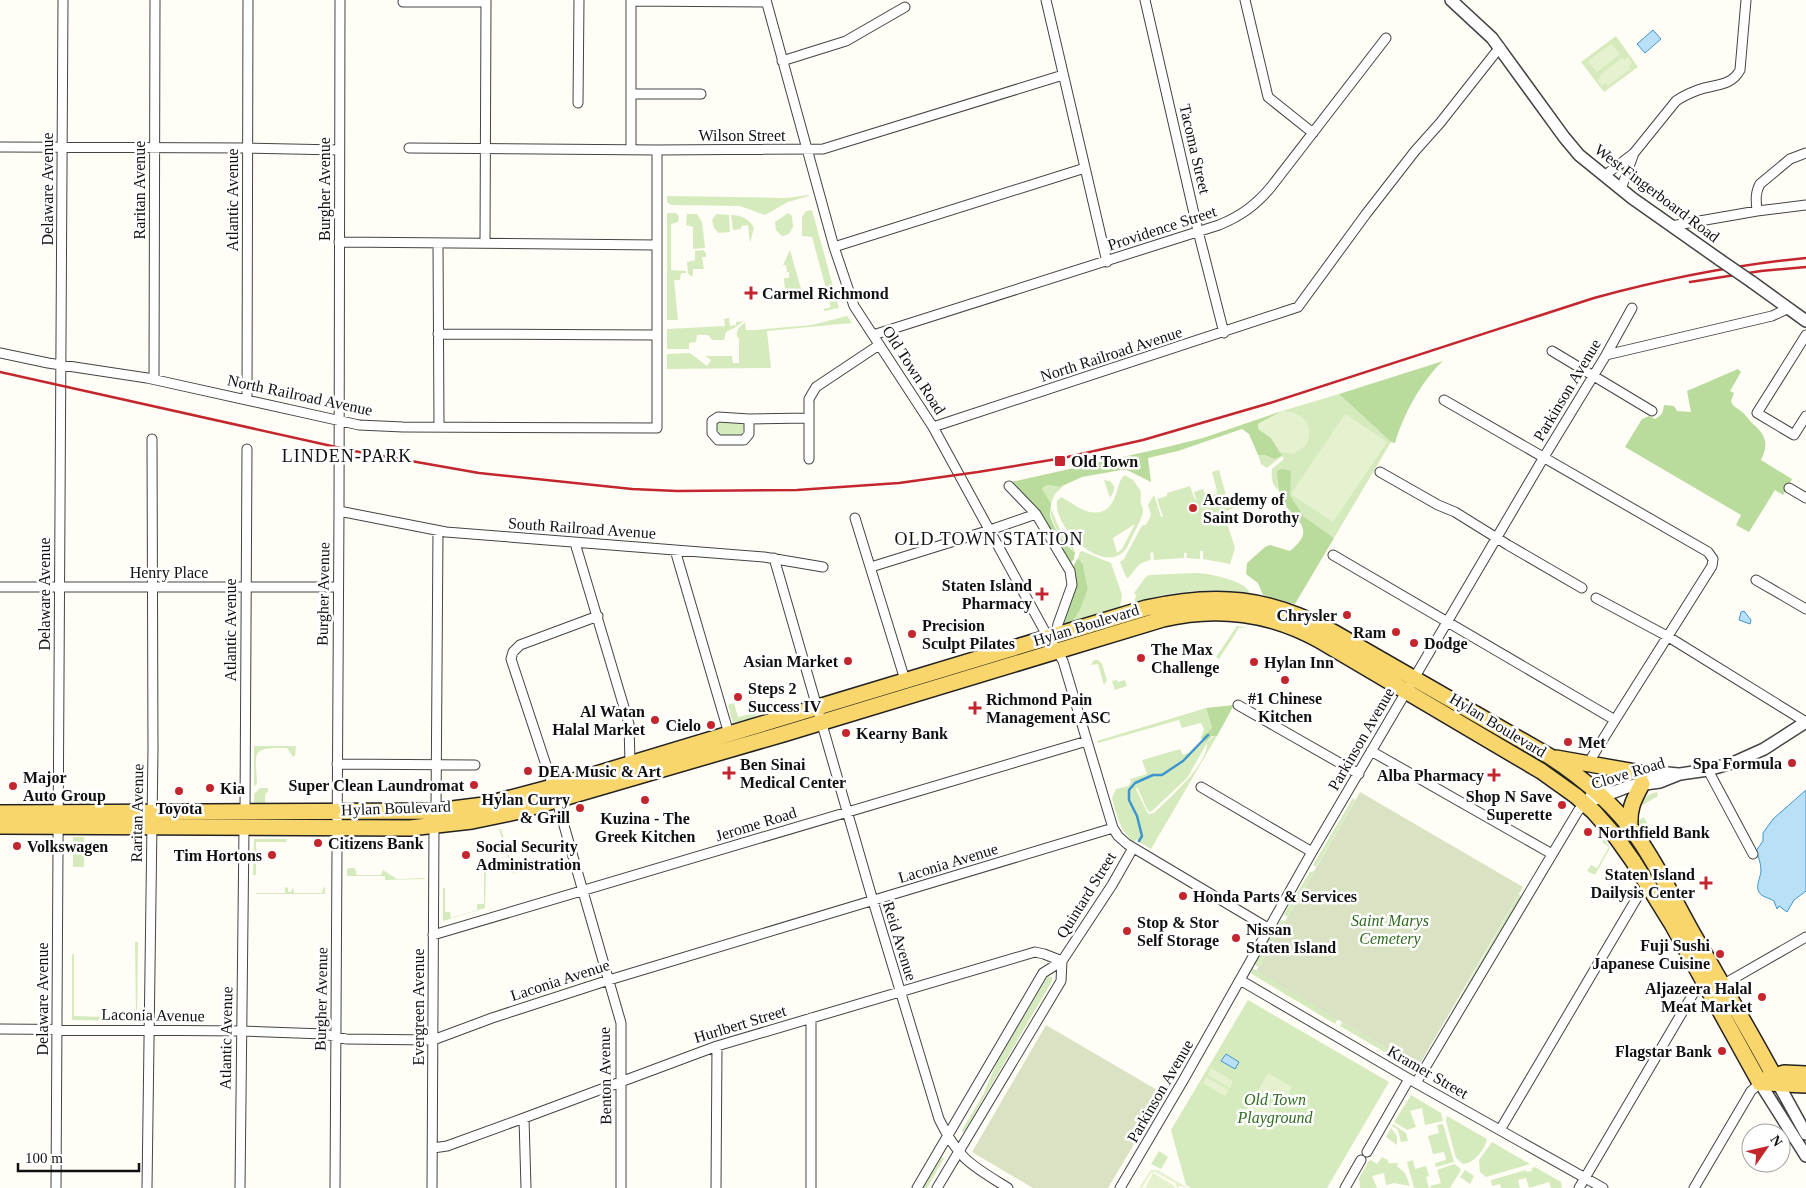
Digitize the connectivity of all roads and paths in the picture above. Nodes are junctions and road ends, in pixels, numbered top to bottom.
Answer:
1 (63, 0) edge
2 (155, 0) edge
3 (248, 0) edge
4 (340, 0) edge
5 (579, 0) edge
6 (1046, 0) edge
7 (1145, 0) edge
8 (1246, 0) edge
9 (1451, 0) edge
10 (1746, 0) edge
11 (486, 1) edge
12 (631, 1) edge
13 (766, 1) edge
14 (403, 2) dead end
15 (905, 7) dead end
16 (1386, 38) dead end
17 (1500, 47) junction
18 (782, 61) junction
19 (1063, 75) junction
20 (631, 94) junction
21 (700, 94) dead end
22 (578, 103) dead end
23 (1313, 133) junction
24 (0, 147) edge
25 (62, 147) junction
26 (154, 147) junction
27 (247, 148) junction
28 (409, 148) dead end
29 (487, 148) junction
30 (631, 149) junction
31 (339, 150) junction
32 (656, 150) junction
33 (807, 150) junction
34 (1634, 153) junction
35 (1806, 153) edge
36 (1085, 168) junction
37 (1604, 176) junction
38 (1621, 189) junction
39 (1806, 205) edge
40 (1757, 211) junction
41 (1671, 226) junction
42 (1198, 231) junction
43 (338, 242) junction
44 (438, 243) junction
45 (485, 243) junction
46 (656, 244) junction
47 (834, 246) junction
48 (1107, 262) junction
49 (1632, 308) dead end
50 (1789, 308) junction
51 (1806, 321) edge
52 (1224, 333) junction
53 (438, 334) junction
54 (656, 335) junction
55 (873, 335) junction
56 (1806, 335) edge
57 (879, 345) junction
58 (1552, 351) dead end
59 (0, 353) edge
60 (1606, 355) junction
61 (60, 365) junction
62 (1593, 376) junction
63 (154, 379) junction
64 (247, 399) junction
65 (1444, 400) dead end
66 (1652, 411) dead end
67 (1806, 416) edge
68 (808, 418) junction
69 (749, 419) dead end
70 (339, 421) junction
71 (439, 427) junction
72 (933, 427) junction
73 (152, 439) dead end
74 (246, 449) dead end
75 (1544, 457) junction
76 (809, 459) dead end
77 (1380, 472) dead end
78 (1009, 486) dead end
79 (1789, 488) dead end
80 (1806, 498) edge
81 (339, 511) junction
82 (1036, 514) junction
83 (855, 518) dead end
84 (990, 530) junction
85 (438, 531) junction
86 (1496, 537) junction
87 (575, 544) junction
88 (675, 550) junction
89 (1333, 555) dead end
90 (774, 558) junction
91 (823, 567) dead end
92 (871, 567) junction
93 (1756, 580) dead end
94 (152, 586) junction
95 (245, 586) junction
96 (0, 587) edge
97 (59, 587) junction
98 (338, 587) junction
99 (1582, 588) dead end
100 (1596, 598) dead end
101 (1806, 609) edge
102 (598, 616) junction
103 (1446, 622) junction
104 (1052, 636) junction
105 (1667, 636) junction
106 (1058, 652) junction
107 (905, 680) junction
108 (1410, 685) junction
109 (1238, 704) dead end
110 (816, 708) junction
111 (1615, 720) junction
112 (821, 722) junction
113 (1806, 722) edge
114 (729, 734) junction
115 (1087, 741) junction
116 (1372, 751) junction
117 (1549, 756) junction
118 (630, 763) junction
119 (337, 764) junction
120 (474, 765) dead end
121 (1590, 765) junction
122 (435, 766) junction
123 (1708, 770) junction
124 (1359, 774) junction
125 (1641, 778) junction
126 (1200, 787) dead end
127 (554, 793) junction
128 (1599, 794) junction
129 (1585, 803) junction
130 (338, 811) junction
131 (436, 811) junction
132 (244, 812) junction
133 (0, 813) edge
134 (847, 813) junction
135 (59, 820) junction
136 (151, 820) junction
137 (0, 826) edge
138 (434, 826) junction
139 (1630, 827) junction
140 (244, 828) junction
141 (338, 828) junction
142 (1113, 828) junction
143 (1133, 848) junction
144 (1312, 852) junction
145 (1552, 854) junction
146 (1753, 854) dead end
147 (1648, 885) junction
148 (583, 891) junction
149 (873, 902) junction
150 (1268, 928) junction
151 (433, 935) junction
152 (1805, 940) edge
153 (1062, 961) junction
154 (609, 980) junction
155 (1240, 980) junction
156 (1704, 983) junction
157 (1724, 984) junction
158 (900, 991) junction
159 (811, 1018) junction
160 (0, 1029) edge
161 (57, 1029) junction
162 (149, 1031) junction
163 (241, 1031) junction
164 (335, 1037) junction
165 (433, 1040) junction
166 (717, 1046) junction
167 (1806, 1074) edge
168 (1776, 1079) junction
169 (1412, 1081) junction
170 (621, 1082) junction
171 (1760, 1083) junction
172 (1806, 1085) edge
173 (524, 1118) junction
174 (1500, 1130) junction
175 (1806, 1134) edge
176 (948, 1136) junction
177 (432, 1148) junction
178 (958, 1152) junction
179 (1806, 1156) edge
180 (1585, 1178) junction
181 (56, 1188) edge
182 (147, 1188) edge
183 (240, 1188) edge
184 (335, 1188) edge
185 (432, 1188) edge
186 (526, 1188) edge
187 (621, 1188) edge
188 (716, 1188) edge
189 (811, 1188) edge
190 (917, 1188) edge
191 (937, 1188) edge
192 (1008, 1188) edge
193 (1120, 1188) edge
194 (1345, 1188) edge
195 (1579, 1188) edge
196 (1603, 1188) edge
197 (1694, 1188) edge

1 - 25 street, Delaware Avenue
2 - 26 street, Raritan Avenue
3 - 27 street, Atlantic Avenue
4 - 31 street, Burgher Avenue
5 - 22 street
6 - 19 street
7 - 42 street, Tacoma Street
8 - 23 street
9 - 17 street, West Fingerboard Road
10 - 34 street
11 - 14 street
11 - 29 street
12 - 13 street
12 - 20 street
13 - 18 street, Old Town Road
15 - 18 street
16 - 23 street, Providence Street
17 - 37 street, West Fingerboard Road
17 - 52 street, North Railroad Avenue
18 - 33 street, Old Town Road
19 - 33 street, Wilson Street
19 - 36 street
20 - 21 street
20 - 30 street
23 - 42 street, Providence Street
24 - 25 street
25 - 26 street
25 - 61 street, Delaware Avenue
26 - 27 street
26 - 63 street, Raritan Avenue
27 - 31 street
27 - 64 street, Atlantic Avenue
28 - 29 street, Wilson Street
29 - 30 street, Wilson Street
29 - 45 street
30 - 32 street, Wilson Street
31 - 43 street, Burgher Avenue
32 - 33 street, Wilson Street
32 - 46 street
33 - 47 street, Old Town Road
34 - 37 street
34 - 38 street
35 - 40 street
36 - 47 street
36 - 48 street
37 - 38 street, West Fingerboard Road
38 - 41 street, West Fingerboard Road
39 - 40 street
40 - 41 street
41 - 50 street, West Fingerboard Road, bridge
42 - 48 street, Providence Street
42 - 52 street, Tacoma Street
43 - 44 street
43 - 70 street, Burgher Avenue
44 - 45 street
44 - 53 street
45 - 46 street
46 - 54 street
47 - 55 street, Old Town Road
48 - 55 street, Providence Street
49 - 60 street, Parkinson Avenue
50 - 51 street, West Fingerboard Road
50 - 60 street
52 - 72 street, North Railroad Avenue
53 - 54 street
53 - 71 street
54 - 71 street, North Railroad Avenue
55 - 57 street, Old Town Road
56 - 67 street
57 - 68 street
57 - 72 street, Old Town Road
58 - 62 street
59 - 61 street, North Railroad Avenue
60 - 62 street, Parkinson Avenue
61 - 63 street, North Railroad Avenue
61 - 97 street, Delaware Avenue
62 - 66 street
62 - 75 street, Parkinson Avenue
63 - 64 street, North Railroad Avenue
64 - 70 street, North Railroad Avenue
65 - 75 street
68 - 69 street
68 - 76 street
70 - 71 street, North Railroad Avenue
70 - 81 street, Burgher Avenue
72 - 84 street, Old Town Road
73 - 94 street, Raritan Avenue
74 - 95 street, Atlantic Avenue
75 - 86 street, Parkinson Avenue
75 - 105 street
77 - 86 street
78 - 82 street
79 - 80 street
81 - 85 street, South Railroad Avenue
81 - 98 street, Burgher Avenue
82 - 84 street
82 - 104 street
83 - 92 street
84 - 92 street
84 - 104 street, Old Town Road
85 - 87 street, South Railroad Avenue
85 - 122 street
86 - 99 street
86 - 103 street, Parkinson Avenue
87 - 88 street, South Railroad Avenue
87 - 102 street
88 - 90 street, South Railroad Avenue
88 - 114 street
89 - 103 street
90 - 91 street, South Railroad Avenue
90 - 110 street, Reid Avenue
92 - 107 street
93 - 101 street
94 - 95 street, Henry Place
94 - 97 street, Henry Place
94 - 136 street, Raritan Avenue
95 - 98 street, Henry Place
95 - 132 street, Atlantic Avenue
96 - 97 street, Henry Place
97 - 135 street, Delaware Avenue
98 - 119 street, Burgher Avenue
100 - 105 street
102 - 118 street
102 - 127 street, Benton Avenue
103 - 108 street, Parkinson Avenue
103 - 111 street
104 - 106 street, Old Town Road
104 - 107 main road, Hylan Boulevard
104 - 108 main road, Hylan Boulevard
105 - 111 street
105 - 113 street
106 - 108 main road, Hylan Boulevard
106 - 112 main road, Hylan Boulevard
106 - 115 street, Quintard Street
107 - 110 main road, Hylan Boulevard
108 - 116 street, Parkinson Avenue
108 - 117 main road, Hylan Boulevard
108 - 129 main road, Hylan Boulevard
109 - 124 street
110 - 112 street, Reid Avenue
110 - 114 main road, Hylan Boulevard
111 - 121 street
112 - 127 main road, Hylan Boulevard
112 - 134 street, Reid Avenue
113 - 123 street, Clove Road
114 - 118 main road, Hylan Boulevard
115 - 134 street, Jerome Road
115 - 142 street, Quintard Street
116 - 124 street, Parkinson Avenue
116 - 145 street
117 - 121 main road
117 - 128 main road, Hylan Boulevard
118 - 127 main road, Hylan Boulevard
119 - 122 street
119 - 130 street, Burgher Avenue
120 - 122 street
121 - 125 main road
122 - 131 street
123 - 125 street, Clove Road
123 - 146 street
124 - 144 street, Parkinson Avenue
125 - 128 street, Clove Road
125 - 139 main road
126 - 144 street
127 - 131 main road, Hylan Boulevard
127 - 138 main road, Hylan Boulevard
127 - 148 street, Benton Avenue
128 - 129 street
128 - 139 main road, Hylan Boulevard
129 - 145 street
129 - 147 main road, Hylan Boulevard
130 - 131 main road, Hylan Boulevard
130 - 132 main road, Hylan Boulevard
130 - 141 street, Burgher Avenue
132 - 136 main road, Hylan Boulevard
133 - 135 main road, Hylan Boulevard
134 - 148 street, Jerome Road
134 - 149 street, Reid Avenue
135 - 136 main road, Hylan Boulevard
135 - 137 main road, Hylan Boulevard
135 - 161 street, Delaware Avenue
136 - 140 main road, Hylan Boulevard
136 - 162 street, Raritan Avenue
138 - 141 main road, Hylan Boulevard
138 - 151 street, Evergreen Avenue
139 - 157 main road, Hylan Boulevard
140 - 141 main road, Hylan Boulevard
140 - 163 street, Atlantic Avenue
141 - 164 street, Burgher Avenue
142 - 143 street, Quintard Street
142 - 149 street, Laconia Avenue
143 - 150 street
143 - 153 street, Quintard Street
144 - 150 street, Parkinson Avenue
145 - 169 street
147 - 156 main road, Hylan Boulevard
147 - 174 street
148 - 151 street, Jerome Road
148 - 154 street, Benton Avenue
149 - 154 street, Laconia Avenue
149 - 158 street, Reid Avenue
150 - 155 street, Parkinson Avenue
151 - 165 street, Evergreen Avenue
152 - 157 street
153 - 158 street, Hurlbert Street
153 - 176 street, Quintard Street
153 - 178 street, Quintard Street
154 - 165 street, Laconia Avenue
154 - 170 street, Benton Avenue
155 - 169 street, Kramer Street
155 - 193 street, Parkinson Avenue
156 - 171 main road, Hylan Boulevard
156 - 180 street
157 - 168 main road, Hylan Boulevard
158 - 159 street, Hurlbert Street
158 - 176 street, Reid Avenue
159 - 166 street, Hurlbert Street
159 - 189 street
160 - 161 street, Laconia Avenue
161 - 162 street, Laconia Avenue
161 - 181 street, Delaware Avenue
162 - 163 street, Laconia Avenue
162 - 182 street, Raritan Avenue
163 - 164 street, Laconia Avenue
163 - 183 street, Atlantic Avenue
164 - 165 street, Laconia Avenue
164 - 184 street, Burgher Avenue
165 - 177 street, Evergreen Avenue
166 - 170 street, Hurlbert Street
166 - 188 street
167 - 168 main road
168 - 171 main road
168 - 172 main road
168 - 175 street, Hylan Boulevard
169 - 174 street, Kramer Street
169 - 194 street
170 - 173 street, Hurlbert Street
170 - 187 street, Benton Avenue
171 - 179 street, Hylan Boulevard
171 - 197 street
173 - 177 street, Hurlbert Street
173 - 186 street
174 - 180 street, Kramer Street
176 - 178 street, Reid Avenue
176 - 190 street, Quintard Street
177 - 185 street, Evergreen Avenue
178 - 191 street, Quintard Street
178 - 192 street, Reid Avenue
180 - 195 street
180 - 196 street, Kramer Street

